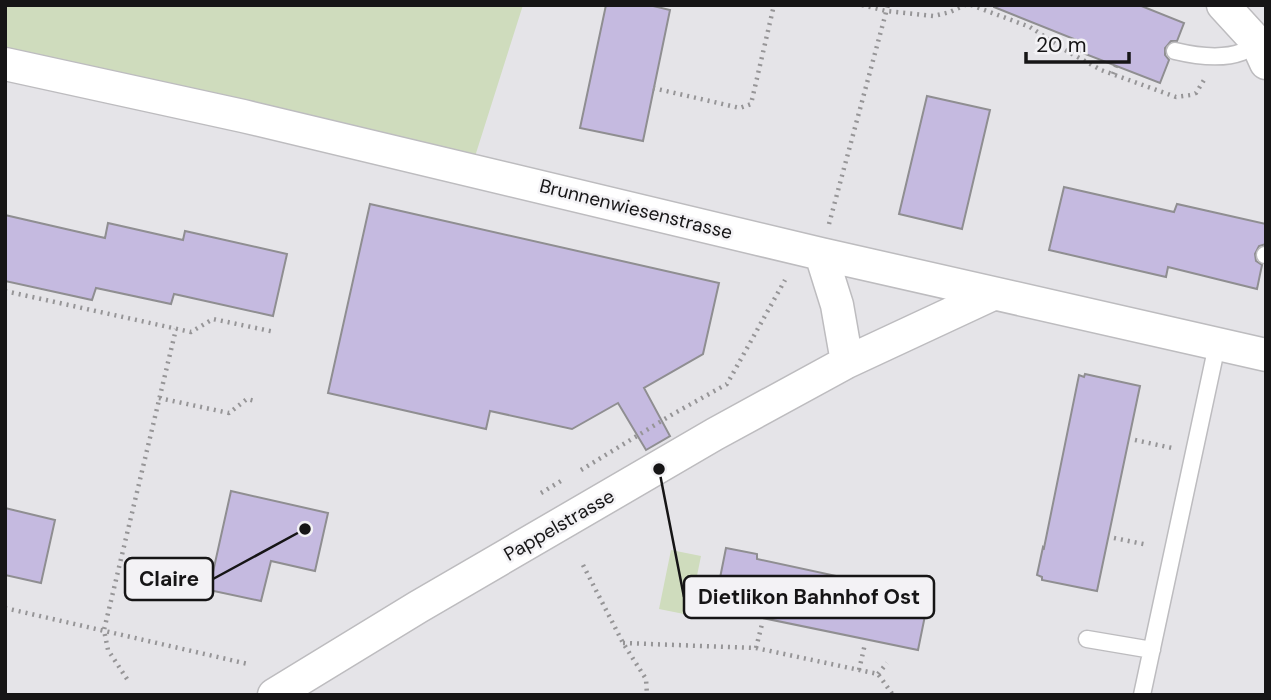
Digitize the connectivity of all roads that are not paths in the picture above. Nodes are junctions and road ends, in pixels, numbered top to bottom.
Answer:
1 (1223, 5) edge
2 (1175, 51) dead end
3 (1261, 52) edge
4 (5, 64) edge
5 (824, 241) junction
6 (993, 294) junction
7 (1217, 345) junction
8 (1266, 355) edge
9 (847, 362) junction
10 (1087, 639) dead end
11 (1152, 650) junction
12 (274, 695) edge
13 (1142, 695) edge

1 - 3 street
2 - 3 lane
4 - 5 street, Brunnenwiesenstrasse
5 - 6 street, Brunnenwiesenstrasse
5 - 9 street
6 - 7 street, Brunnenwiesenstrasse
6 - 9 street, Pappelstrasse
7 - 8 street, Brunnenwiesenstrasse
7 - 11 lane
9 - 12 street, Pappelstrasse
10 - 11 lane
11 - 13 lane

